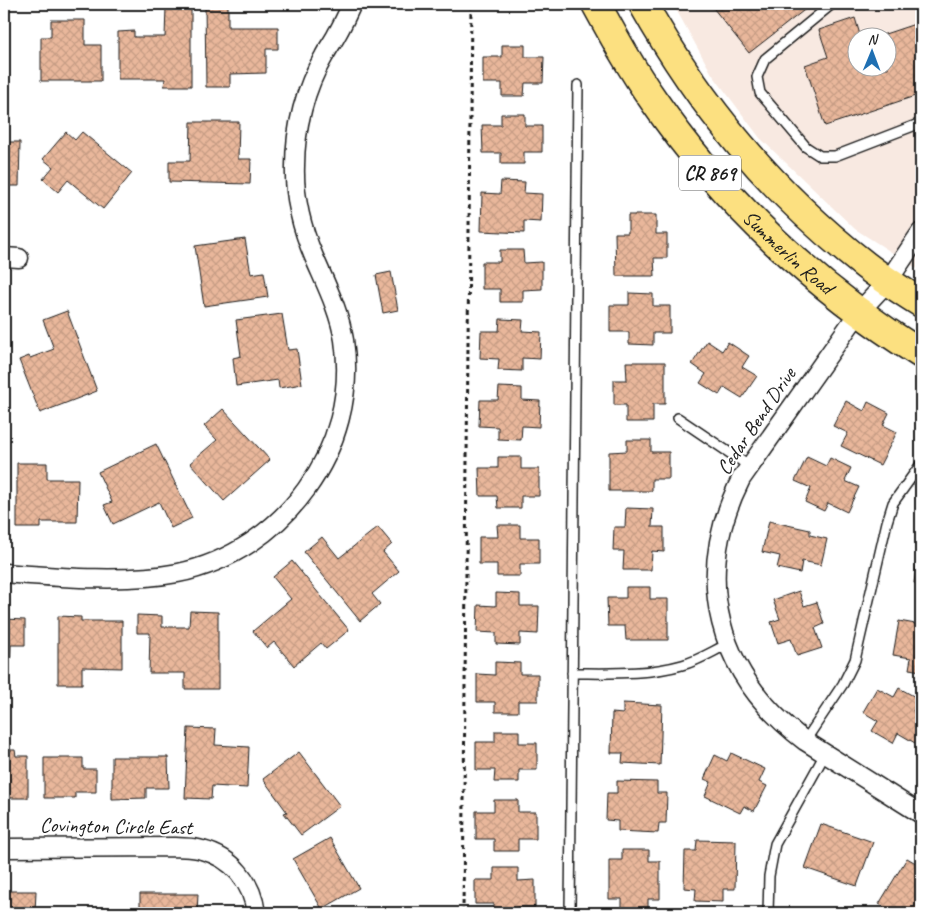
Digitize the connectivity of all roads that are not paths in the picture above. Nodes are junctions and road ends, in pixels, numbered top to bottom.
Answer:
1 (352, 4) edge
2 (596, 4) edge
3 (643, 4) edge
4 (832, 4) edge
5 (578, 85) dead end
6 (921, 123) edge
7 (921, 232) edge
8 (888, 281) junction
9 (921, 303) edge
10 (859, 312) junction
11 (921, 354) edge
12 (678, 418) dead end
13 (921, 464) edge
14 (749, 466) junction
15 (4, 573) edge
16 (728, 644) junction
17 (572, 673) junction
18 (805, 741) junction
19 (825, 754) junction
20 (921, 814) edge
21 (4, 848) edge
22 (256, 913) edge
23 (570, 913) edge
24 (768, 913) edge

1 - 15 street
2 - 10 main road, Summerlin Road / CR 869
3 - 8 main road, Summerlin Road / CR 869
4 - 6 lane
5 - 17 lane
7 - 8 street, Cedar Bend Drive
8 - 9 main road, Summerlin Road / CR 869
8 - 10 street, Cedar Bend Drive
10 - 11 main road, Summerlin Road / CR 869
10 - 14 street, Cedar Bend Drive
12 - 14 lane
13 - 18 lane
14 - 16 street, Cedar Bend Drive
16 - 17 lane
16 - 18 street, Cedar Bend Drive
17 - 23 lane
18 - 19 street, Cedar Bend Drive
19 - 20 street, Cedar Bend Drive
19 - 24 lane
21 - 22 street, Covington Circle East

